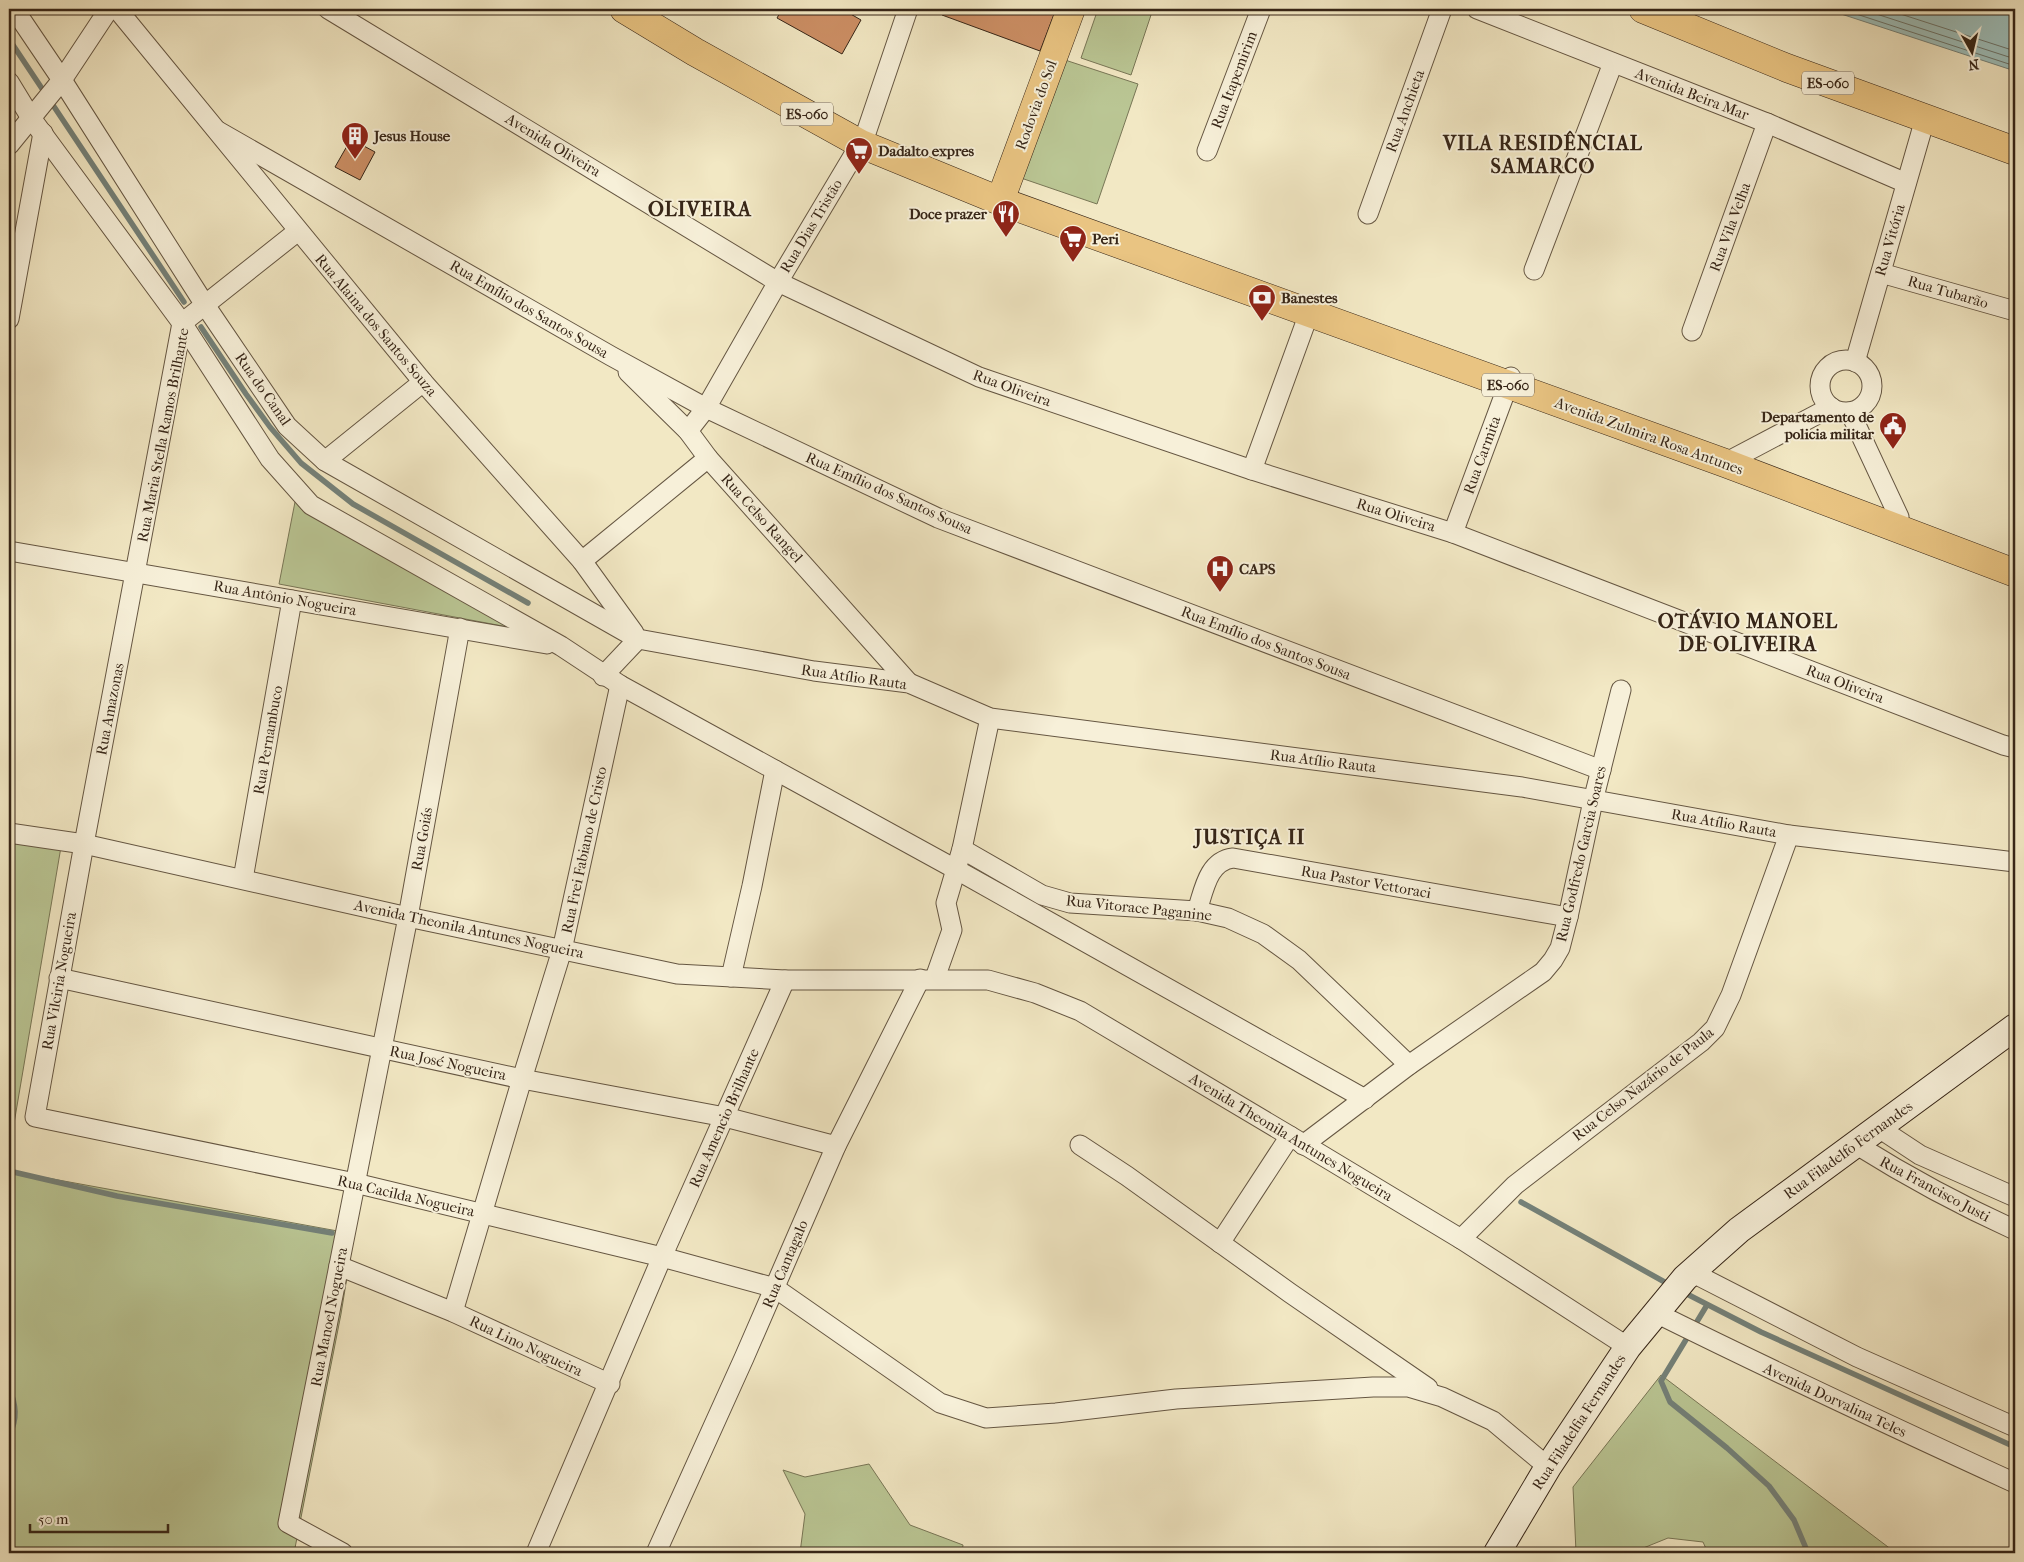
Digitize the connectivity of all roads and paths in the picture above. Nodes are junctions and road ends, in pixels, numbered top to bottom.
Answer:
1 (14, 9) edge
2 (110, 9) edge
3 (117, 9) edge
4 (328, 9) edge
5 (624, 9) edge
6 (640, 9) edge
7 (908, 9) edge
8 (1071, 9) edge
9 (1262, 9) edge
10 (1442, 9) edge
11 (1477, 9) edge
12 (1643, 9) edge
13 (1613, 63) junction
14 (9, 82) edge
15 (58, 85) junction
16 (34, 114) junction
17 (1925, 120) junction
18 (1767, 123) junction
19 (218, 131) junction
20 (43, 134) junction
21 (863, 140) junction
22 (9, 145) edge
23 (2015, 151) edge
24 (1207, 152) dead end
25 (1906, 183) junction
26 (1002, 197) junction
27 (1368, 214) dead end
28 (298, 231) junction
29 (1534, 270) dead end
30 (1880, 273) junction
31 (778, 282) junction
32 (205, 305) junction
33 (1310, 309) junction
34 (2015, 311) edge
35 (9, 319) edge
36 (182, 323) junction
37 (1692, 331) dead end
38 (611, 356) junction
39 (1855, 362) junction
40 (1510, 381) junction
41 (423, 382) junction
42 (1831, 407) junction
43 (706, 408) junction
44 (1850, 412) junction
45 (688, 431) junction
46 (708, 458) junction
47 (1730, 460) junction
48 (326, 461) junction
49 (1252, 470) junction
50 (1897, 523) junction
51 (1454, 533) junction
52 (9, 551) edge
53 (582, 561) junction
54 (2015, 562) edge
55 (136, 573) junction
56 (2015, 573) edge
57 (292, 600) junction
58 (460, 628) junction
59 (638, 639) junction
60 (560, 646) junction
61 (612, 681) junction
62 (909, 683) junction
63 (1621, 690) dead end
64 (990, 718) junction
65 (2015, 748) edge
66 (775, 770) junction
67 (1601, 770) junction
68 (1594, 800) junction
69 (9, 833) edge
70 (1789, 835) junction
71 (84, 844) junction
72 (962, 850) junction
73 (2015, 862) edge
74 (957, 870) junction
75 (243, 880) junction
76 (1197, 911) junction
77 (408, 917) junction
78 (1568, 917) junction
79 (562, 950) junction
80 (731, 977) junction
81 (60, 978) junction
82 (928, 979) junction
83 (785, 980) junction
84 (2015, 1027) edge
85 (381, 1048) junction
86 (1409, 1065) junction
87 (522, 1078) junction
88 (1364, 1099) junction
89 (35, 1117) joint
90 (725, 1118) junction
91 (1879, 1128) junction
92 (1296, 1140) junction
93 (1080, 1145) dead end
94 (1857, 1145) junction
95 (836, 1146) junction
96 (355, 1183) junction
97 (2015, 1197) edge
98 (482, 1214) junction
99 (2015, 1230) edge
100 (1461, 1239) junction
101 (1220, 1243) junction
102 (662, 1257) junction
103 (339, 1266) junction
104 (774, 1288) junction
105 (1676, 1290) junction
106 (454, 1312) junction
107 (1628, 1347) junction
108 (610, 1384) junction
109 (1442, 1397) junction
110 (2015, 1427) edge
111 (1548, 1467) junction
112 (2015, 1483) edge
113 (342, 1553) edge
114 (536, 1553) edge
115 (656, 1553) edge
116 (1497, 1553) edge

1 - 15 street, Rua do Canal
2 - 15 street
3 - 19 street, Rua Alaina dos Santos Souza
4 - 31 street, Avenida Oliveira
5 - 21 main road, ES-060
6 - 21 main road, ES-060
7 - 21 street, Rua Dias Tristão
8 - 26 main road, Rodovia do Sol
9 - 24 street, Rua Itapemirim
10 - 27 street, Rua Anchieta
11 - 13 street, Avenida Beira Mar
12 - 17 main road, ES-060
13 - 18 street, Avenida Beira Mar
13 - 29 street
14 - 16 street, Rua do Canal
15 - 16 street
15 - 32 street, Rua do Canal
16 - 20 street, Rua do Canal
16 - 22 street
17 - 23 main road, ES-060
17 - 25 street, Rua Vitória
18 - 25 street, Avenida Beira Mar
18 - 37 street, Rua Vila Velha
19 - 28 street, Rua Alaina dos Santos Souza
19 - 38 street, Rua Emílio dos Santos Sousa
20 - 35 street
20 - 36 street, Rua do Canal
21 - 26 main road, ES-060
21 - 31 street, Rua Dias Tristão
25 - 30 street, Rua Vitória
26 - 33 main road, Avenida Zulmira Rosa Antunes / ES-060
28 - 32 street, Rua Maria Stella Ramos Brilhante
28 - 41 street, Rua Alaina dos Santos Souza
30 - 34 street, Rua Tubarão
30 - 39 street, Rua Vitória
31 - 43 street, Rua Dias Tristão
31 - 49 street, Rua Oliveira
32 - 36 street, Rua Maria Stella Ramos Brilhante
32 - 48 street, Rua do Canal
33 - 40 main road, Avenida Zulmira Rosa Antunes / ES-060
33 - 49 street
36 - 55 street, Rua Maria Stella Ramos Brilhante
36 - 60 street, Rua do Canal
38 - 43 street, Rua Emílio dos Santos Sousa
38 - 45 street, Rua Celso Rangel
39 - 42 street
39 - 44 street
40 - 47 main road, Avenida Zulmira Rosa Antunes / ES-060
40 - 51 street, Rua Carmita
41 - 48 street
41 - 53 street, Rua Alaina dos Santos Souza
42 - 44 street
42 - 47 street
43 - 45 street, Rua Dias Tristão
43 - 67 street, Rua Emílio dos Santos Sousa
44 - 50 street
45 - 46 street, Rua Celso Rangel
46 - 53 street
46 - 62 street, Rua Celso Rangel
47 - 50 main road, Avenida Zulmira Rosa Antunes / ES-060
48 - 59 street, Rua do Canal
49 - 51 street, Rua Oliveira
50 - 54 main road, Avenida Zulmira Rosa Antunes / ES-060
50 - 56 main road, Avenida Zulmira Rosa Antunes / ES-060
51 - 65 street, Rua Oliveira
52 - 55 street, Rua Antônio Nogueira
53 - 59 street, Rua Alaina dos Santos Souza
55 - 57 street, Rua Antônio Nogueira
55 - 71 street, Rua Amazonas
57 - 58 street, Rua Antônio Nogueira
57 - 75 street, Rua Pernambuco
58 - 60 street, Rua Antônio Nogueira
58 - 77 street, Rua Goiás
59 - 61 street
59 - 62 street, Rua Atílio Rauta
60 - 61 street
61 - 66 street
61 - 79 street, Rua Frei Fabiano de Cristo
62 - 64 street, Rua Atílio Rauta
63 - 67 street, Rua Godfredo Garcia Soares
64 - 68 street, Rua Atílio Rauta
64 - 72 street
66 - 74 street
66 - 80 street
67 - 68 street, Rua Godfredo Garcia Soares
68 - 70 street, Rua Atílio Rauta
68 - 78 street, Rua Godfredo Garcia Soares
69 - 71 street, Avenida Theonila Antunes Nogueira
70 - 73 street, Rua Atílio Rauta
70 - 100 street, Rua Celso Nazário de Paula
71 - 75 street, Avenida Theonila Antunes Nogueira
71 - 81 street, Rua Vilciria Nogueira
72 - 74 street
72 - 76 street, Rua Vitorace Paganine
74 - 82 street
74 - 88 street
75 - 77 street, Avenida Theonila Antunes Nogueira
76 - 78 street, Rua Pastor Vettoraci
76 - 86 street, Rua Vitorace Paganine
77 - 79 street, Avenida Theonila Antunes Nogueira
77 - 85 street, Rua Goiás
78 - 86 street, Rua Godfredo Garcia Soares
79 - 80 street, Avenida Theonila Antunes Nogueira
79 - 87 street, Rua Frei Fabiano de Cristo
80 - 83 street, Avenida Theonila Antunes Nogueira
81 - 85 street, Rua José Nogueira
81 - 89 street, Rua Vilciria Nogueira
82 - 83 street, Avenida Theonila Antunes Nogueira
82 - 92 street, Avenida Theonila Antunes Nogueira
82 - 95 street, Rua Cantagalo
83 - 90 street, Rua Amencio Brilhante
84 - 91 main road, Rua Filadelfo Fernandes
85 - 87 street, Rua José Nogueira
85 - 96 street, Rua Manoel Nogueira
86 - 88 street, Rua Godfredo Garcia Soares
87 - 90 street, Rua José Nogueira
87 - 98 street, Rua Frei Fabiano de Cristo
88 - 92 street, Rua Godfredo Garcia Soares
89 - 96 street, Rua Cacilda Nogueira
90 - 95 street, Rua José Nogueira
90 - 102 street, Rua Amencio Brilhante
91 - 94 main road, Rua Filadelfo Fernandes
91 - 97 street
92 - 100 street, Avenida Theonila Antunes Nogueira
92 - 101 street, Rua Godfredo Garcia Soares
93 - 101 street
94 - 99 street, Rua Francisco Justi
94 - 105 main road, Rua Filadelfo Fernandes
95 - 104 street, Rua Cantagalo
96 - 98 street, Rua Cacilda Nogueira
96 - 103 street, Rua Manoel Nogueira
98 - 102 street, Rua Cacilda Nogueira
98 - 106 street, Rua Lino Nogueira
100 - 107 street, Avenida Theonila Antunes Nogueira
101 - 109 street
102 - 104 street, Rua Cacilda Nogueira
102 - 108 street, Rua Amencio Brilhante
103 - 106 street
103 - 113 street, Rua Manoel Nogueira
104 - 109 street, Rua Cacilda Nogueira
104 - 115 street, Rua Cantagalo
105 - 107 main road, Rua Filadelfia Fernandes
105 - 110 street
105 - 112 street, Avenida Dorvalina Teles
106 - 108 street, Rua Lino Nogueira
107 - 111 main road, Rua Filadelfia Fernandes
108 - 114 street, Rua Amencio Brilhante
109 - 111 street
111 - 116 main road, Rua Filadelfia Fernandes

